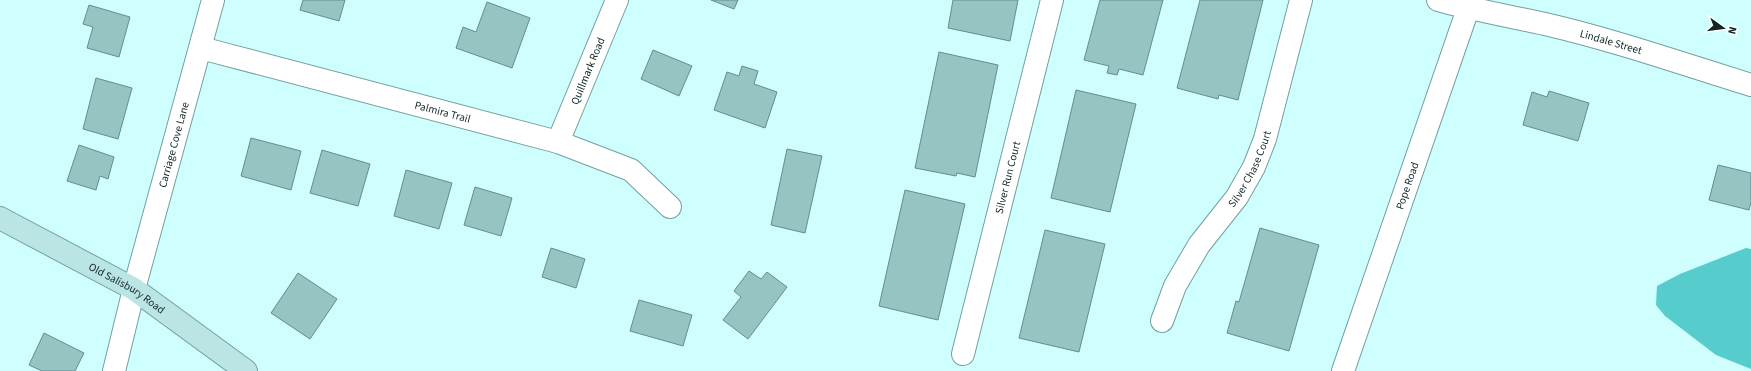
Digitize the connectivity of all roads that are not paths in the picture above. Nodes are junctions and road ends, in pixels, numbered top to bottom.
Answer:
1 (213, 0) edge
2 (617, 0) edge
3 (1052, 0) edge
4 (1301, 0) edge
5 (1438, 0) edge
6 (1470, 4) edge
7 (201, 48) junction
8 (1751, 85) edge
9 (558, 142) junction
10 (670, 207) dead end
11 (0, 218) edge
12 (134, 289) junction
13 (1162, 321) dead end
14 (963, 354) dead end
15 (114, 371) edge
16 (246, 371) edge
17 (1343, 371) edge

1 - 7 street, Carriage Cove Lane
2 - 9 street, Quillmark Road
3 - 14 street, Silver Run Court
4 - 13 street, Silver Chase Court
5 - 6 street, Lindale Street
6 - 8 street, Lindale Street
6 - 17 street, Pope Road
7 - 9 street, Palmira Trail
7 - 12 street, Carriage Cove Lane
9 - 10 street, Palmira Trail
11 - 12 main road, Old Salisbury Road
12 - 15 street, Carriage Cove Lane
12 - 16 main road, Old Salisbury Road

